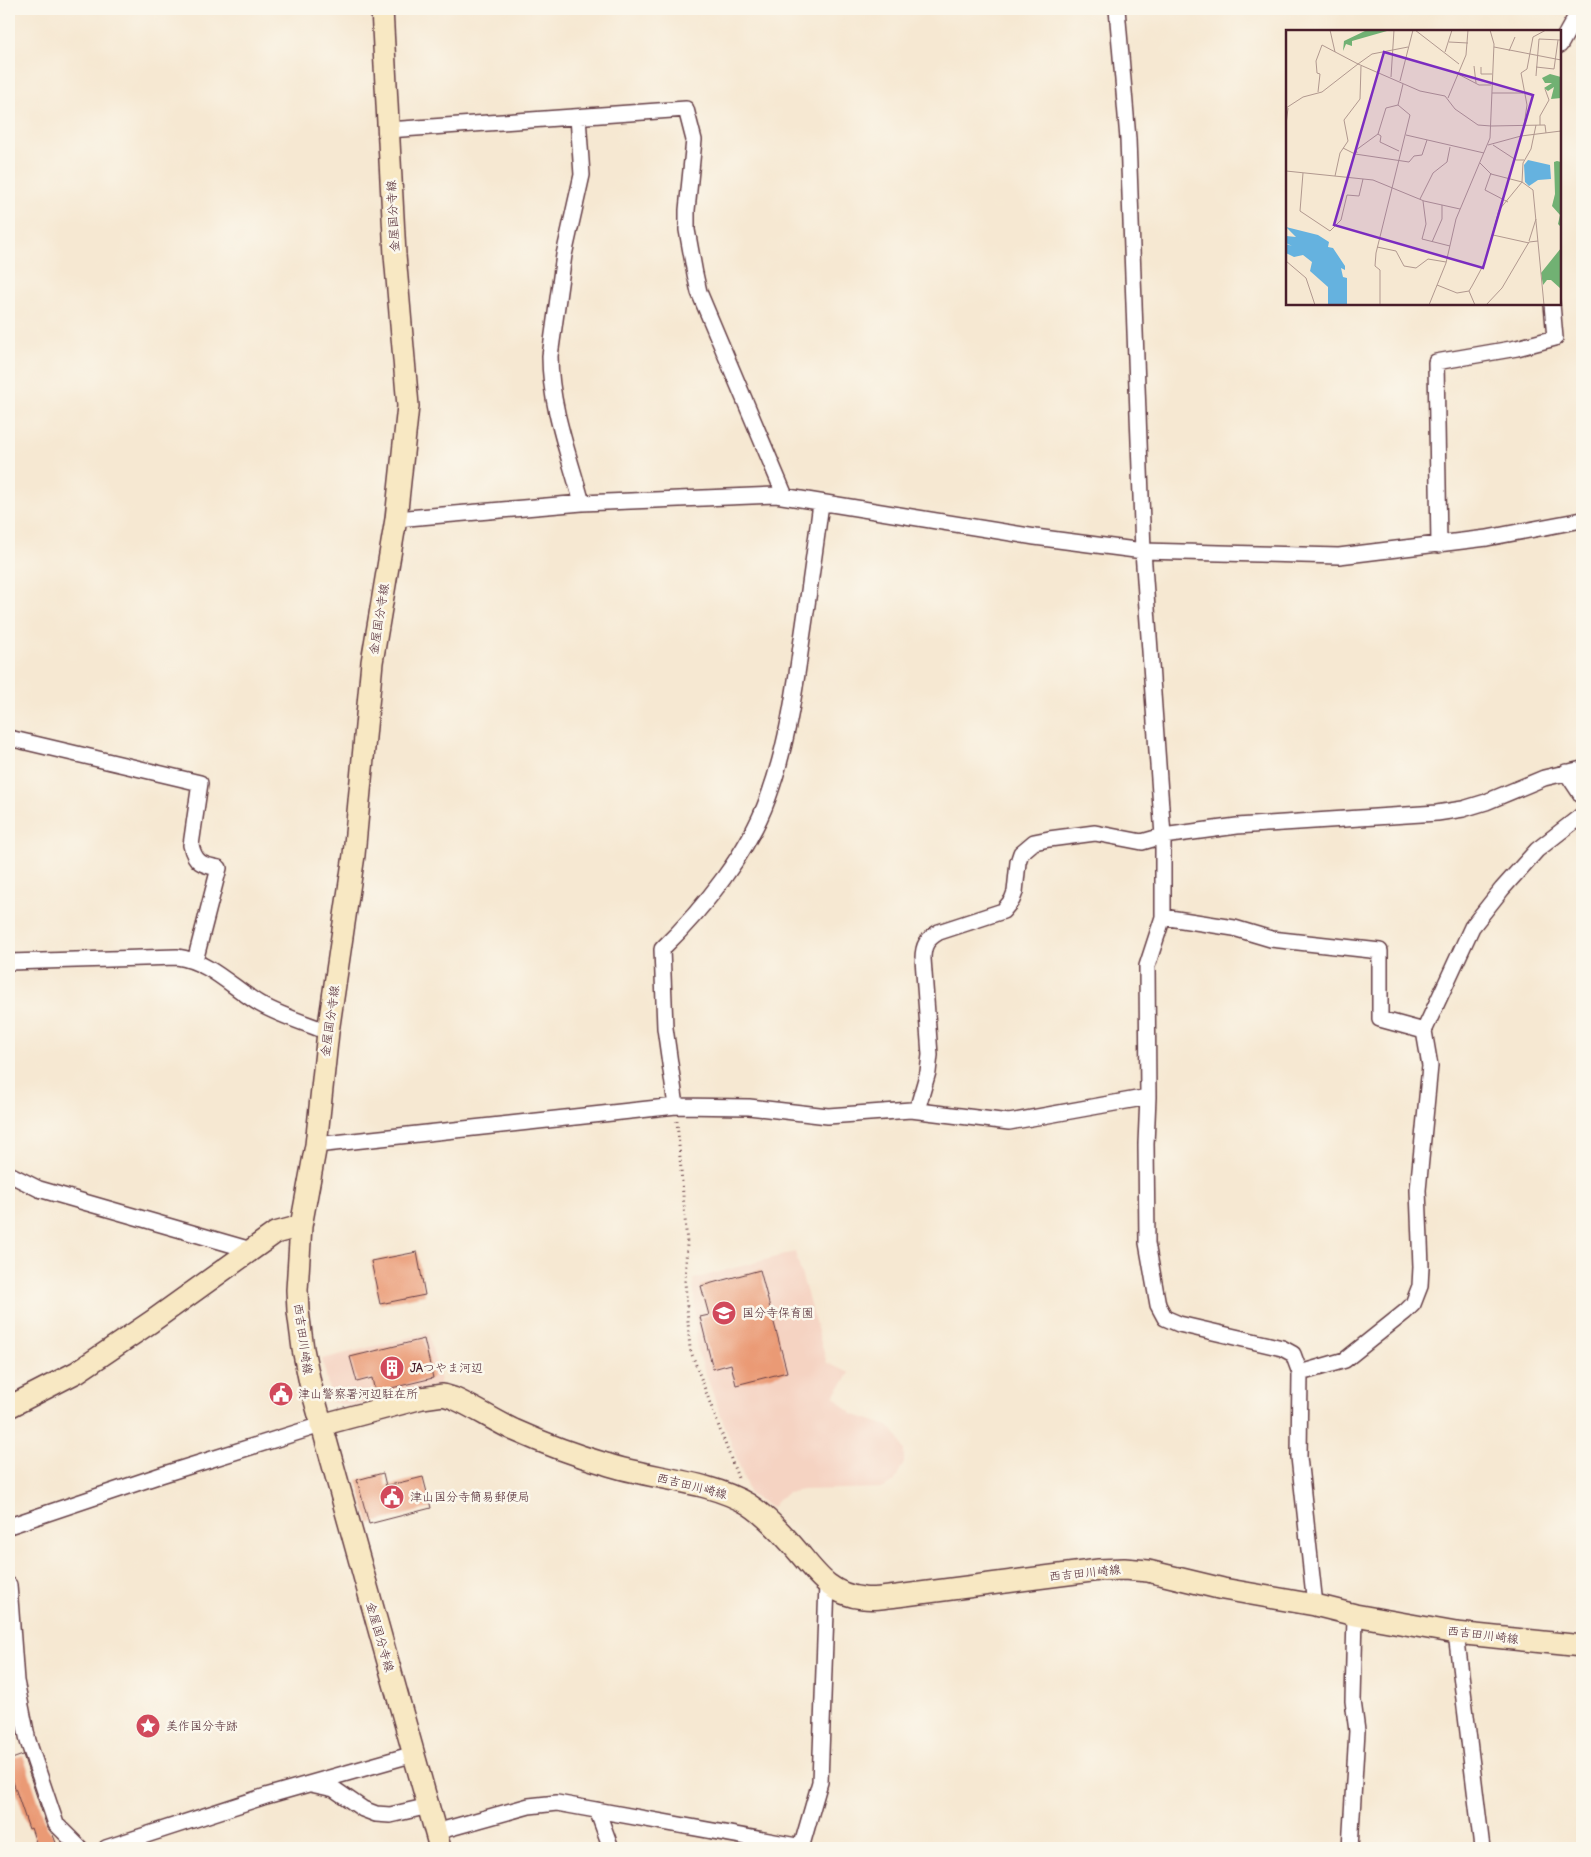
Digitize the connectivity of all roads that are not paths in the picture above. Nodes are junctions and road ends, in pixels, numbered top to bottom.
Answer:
1 (382, 9) edge
2 (1117, 9) edge
3 (1580, 9) edge
4 (1561, 43) edge
5 (578, 117) junction
6 (388, 130) junction
7 (1552, 305) edge
8 (785, 496) junction
9 (582, 503) junction
10 (821, 503) junction
11 (396, 519) junction
12 (1582, 520) edge
13 (1439, 545) junction
14 (1143, 551) junction
15 (9, 738) edge
16 (1582, 769) edge
17 (1566, 772) junction
18 (1582, 796) edge
19 (1582, 815) edge
20 (1164, 836) junction
21 (1163, 917) junction
22 (195, 961) junction
23 (9, 962) edge
24 (1424, 1031) junction
25 (328, 1032) junction
26 (1148, 1097) junction
27 (676, 1106) junction
28 (917, 1110) junction
29 (316, 1145) junction
30 (9, 1174) edge
31 (301, 1226) junction
32 (251, 1250) junction
33 (1300, 1373) junction
34 (9, 1407) edge
35 (321, 1425) junction
36 (9, 1526) edge
37 (827, 1584) junction
38 (9, 1586) edge
39 (1314, 1605) junction
40 (1356, 1614) junction
41 (1456, 1633) junction
42 (1582, 1646) edge
43 (414, 1754) junction
44 (308, 1784) junction
45 (429, 1806) junction
46 (597, 1810) junction
47 (438, 1840) edge
48 (80, 1848) edge
49 (106, 1848) edge
50 (612, 1848) edge
51 (802, 1848) edge
52 (1350, 1848) edge
53 (1482, 1848) edge

1 - 6 main road, 金屋国分寺線
2 - 14 street
3 - 4 street
5 - 6 street
5 - 8 street
5 - 9 street
6 - 11 main road, 金屋国分寺線
7 - 13 street
8 - 9 street
8 - 10 street
9 - 11 street
10 - 14 street
10 - 27 street
11 - 25 main road, 金屋国分寺線
12 - 13 street
13 - 14 street
14 - 20 street
15 - 22 street
16 - 17 street
17 - 18 street
17 - 20 street
19 - 24 street
20 - 21 street
20 - 28 street
21 - 24 street
21 - 26 street
22 - 23 street
22 - 25 street
24 - 33 street
25 - 29 main road, 金屋国分寺線
26 - 28 street
26 - 33 street
27 - 28 street
27 - 29 street
29 - 31 main road, 金屋国分寺線
30 - 32 street
31 - 32 main road
31 - 35 main road, 西吉田川崎線
32 - 34 main road
33 - 39 street
35 - 36 street
35 - 37 main road, 西吉田川崎線
35 - 43 main road, 金屋国分寺線
37 - 39 main road, 西吉田川崎線
37 - 51 street
38 - 48 street
39 - 40 main road, 西吉田川崎線
40 - 41 main road, 西吉田川崎線
40 - 52 street
41 - 42 main road, 西吉田川崎線
41 - 53 street
43 - 44 street
43 - 45 main road, 金屋国分寺線
44 - 45 street
44 - 49 street
45 - 47 main road, 金屋国分寺線
46 - 47 street
46 - 50 street
46 - 51 street

